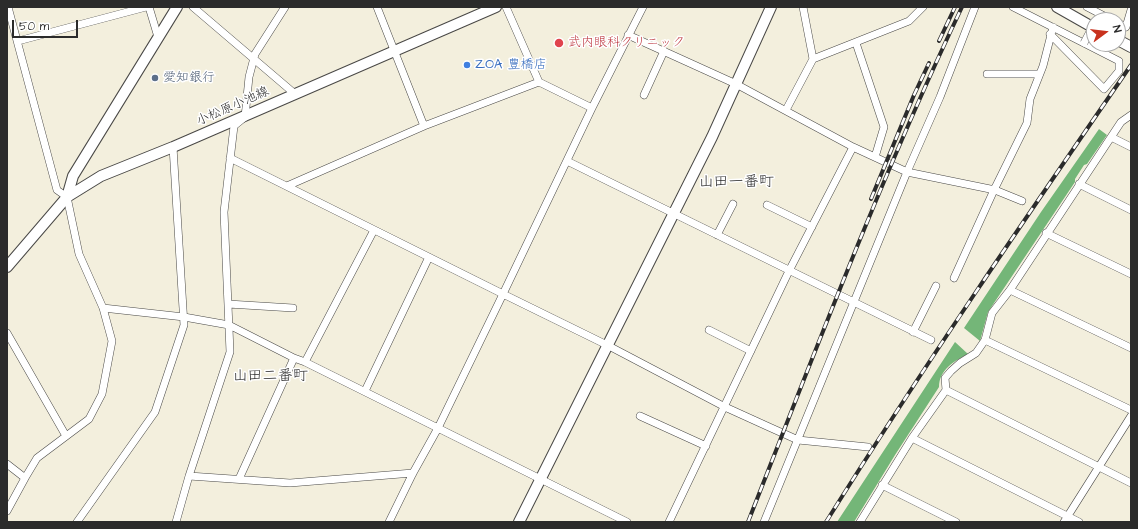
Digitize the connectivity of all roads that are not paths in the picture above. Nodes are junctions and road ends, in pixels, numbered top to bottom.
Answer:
1 (8, 7) edge
2 (146, 7) edge
3 (149, 7) edge
4 (177, 7) edge
5 (193, 7) edge
6 (285, 7) edge
7 (377, 7) edge
8 (496, 7) edge
9 (506, 7) edge
10 (642, 7) edge
11 (771, 7) edge
12 (803, 7) edge
13 (923, 7) edge
14 (975, 7) edge
15 (1013, 7) edge
16 (1057, 7) edge
17 (1131, 10) edge
18 (1086, 23) edge
19 (1126, 27) edge
20 (1052, 31) junction
21 (628, 35) junction
22 (158, 37) junction
23 (1086, 40) edge
24 (18, 41) junction
25 (856, 43) junction
26 (1084, 44) junction
27 (395, 51) junction
28 (664, 51) junction
29 (254, 58) junction
30 (813, 59) junction
31 (987, 74) dead end
32 (1039, 74) junction
33 (539, 82) junction
34 (736, 84) junction
35 (295, 94) junction
36 (644, 95) dead end
37 (592, 108) junction
38 (786, 110) junction
39 (1131, 115) edge
40 (245, 116) junction
41 (424, 126) junction
42 (1111, 137) junction
43 (853, 147) junction
44 (1131, 147) edge
45 (173, 148) junction
46 (875, 157) junction
47 (230, 158) junction
48 (567, 161) junction
49 (907, 172) junction
50 (1079, 184) junction
51 (287, 186) junction
52 (994, 190) junction
53 (67, 197) junction
54 (1022, 201) dead end
55 (733, 204) dead end
56 (766, 205) dead end
57 (1131, 210) edge
58 (674, 213) junction
59 (812, 227) junction
60 (374, 230) junction
61 (1046, 233) junction
62 (717, 235) junction
63 (429, 257) junction
64 (7, 267) edge
65 (789, 271) junction
66 (1131, 274) edge
67 (954, 278) dead end
68 (936, 286) dead end
69 (1010, 290) junction
70 (504, 294) junction
71 (854, 303) junction
72 (228, 304) junction
73 (103, 308) junction
74 (293, 308) dead end
75 (184, 317) junction
76 (229, 325) junction
77 (709, 330) dead end
78 (913, 332) junction
79 (7, 333) edge
80 (931, 340) dead end
81 (984, 340) junction
82 (608, 345) junction
83 (1131, 348) edge
84 (751, 351) junction
85 (294, 358) junction
86 (305, 362) junction
87 (946, 390) junction
88 (365, 391) junction
89 (725, 406) junction
90 (1131, 410) edge
91 (640, 416) dead end
92 (1131, 416) edge
93 (438, 428) junction
94 (66, 436) junction
95 (912, 438) junction
96 (798, 440) junction
97 (706, 446) junction
98 (868, 447) dead end
99 (7, 464) edge
100 (1099, 467) junction
101 (413, 472) junction
102 (189, 476) junction
103 (25, 478) junction
104 (239, 479) junction
105 (541, 479) junction
106 (1131, 482) edge
107 (882, 485) junction
108 (7, 511) edge
109 (1066, 519) edge
110 (77, 522) edge
111 (176, 522) edge
112 (389, 522) edge
113 (519, 522) edge
114 (627, 522) edge
115 (669, 522) edge
116 (764, 522) edge
117 (860, 522) edge
118 (956, 522) edge
119 (1079, 522) edge

1 - 24 street
2 - 24 street
3 - 22 street
4 - 22 street
5 - 29 street
6 - 29 street
7 - 27 street
8 - 27 street, 小松原小池線
9 - 33 street
10 - 21 street
11 - 34 street
12 - 30 street
13 - 25 street
14 - 49 street
15 - 20 street
16 - 18 street
17 - 19 street
20 - 26 street
20 - 26 street
20 - 32 street
21 - 28 street
21 - 37 street
22 - 53 street
23 - 26 street, bridge
24 - 53 street
25 - 30 street
25 - 46 street
27 - 35 street, 小松原小池線
27 - 41 street
28 - 34 street
28 - 36 street
29 - 35 street
29 - 40 street
30 - 38 street
31 - 32 street
32 - 52 street
33 - 37 street
33 - 41 street
34 - 38 street
34 - 58 street
35 - 40 street, 小松原小池線
37 - 48 street
38 - 43 street
39 - 42 street
40 - 45 street, 小松原小池線
40 - 47 street
41 - 51 street
42 - 44 street
42 - 50 street
43 - 46 street
43 - 59 street
45 - 53 street, 小松原小池線
45 - 75 street
46 - 49 street
47 - 51 street
47 - 72 street
48 - 58 street
48 - 70 street
49 - 52 street
49 - 71 street
50 - 57 street
50 - 61 street
51 - 60 street
52 - 54 street
52 - 67 street
53 - 64 street, 小松原小池線
53 - 73 street
55 - 62 street
56 - 59 street
58 - 62 street
58 - 82 street
59 - 65 street
60 - 63 street
60 - 86 street
61 - 66 street
61 - 69 street
62 - 65 street
63 - 70 street
63 - 88 street
65 - 71 street
65 - 84 street
68 - 78 street
69 - 81 street
69 - 83 street
70 - 82 street
70 - 93 street
71 - 78 street
71 - 96 street
72 - 74 street
72 - 76 street
73 - 75 street
73 - 94 street
75 - 76 street
75 - 110 street
76 - 85 street
76 - 102 street
77 - 84 street
78 - 80 street
79 - 94 street
81 - 87 street
81 - 90 street
82 - 89 street
82 - 105 street
84 - 89 street
85 - 86 street
85 - 104 street
86 - 88 street
87 - 95 street
87 - 100 street
88 - 93 street
89 - 96 street
89 - 97 street
91 - 97 street
92 - 100 street
93 - 101 street
93 - 105 street
94 - 103 street
95 - 107 street
95 - 109 street
96 - 98 street
96 - 116 street
97 - 115 street
99 - 103 street
100 - 106 street
100 - 109 street
101 - 104 street
101 - 112 street
102 - 104 street
102 - 111 street
103 - 108 street
105 - 113 street
105 - 114 street
107 - 117 street
107 - 118 street
109 - 119 street

